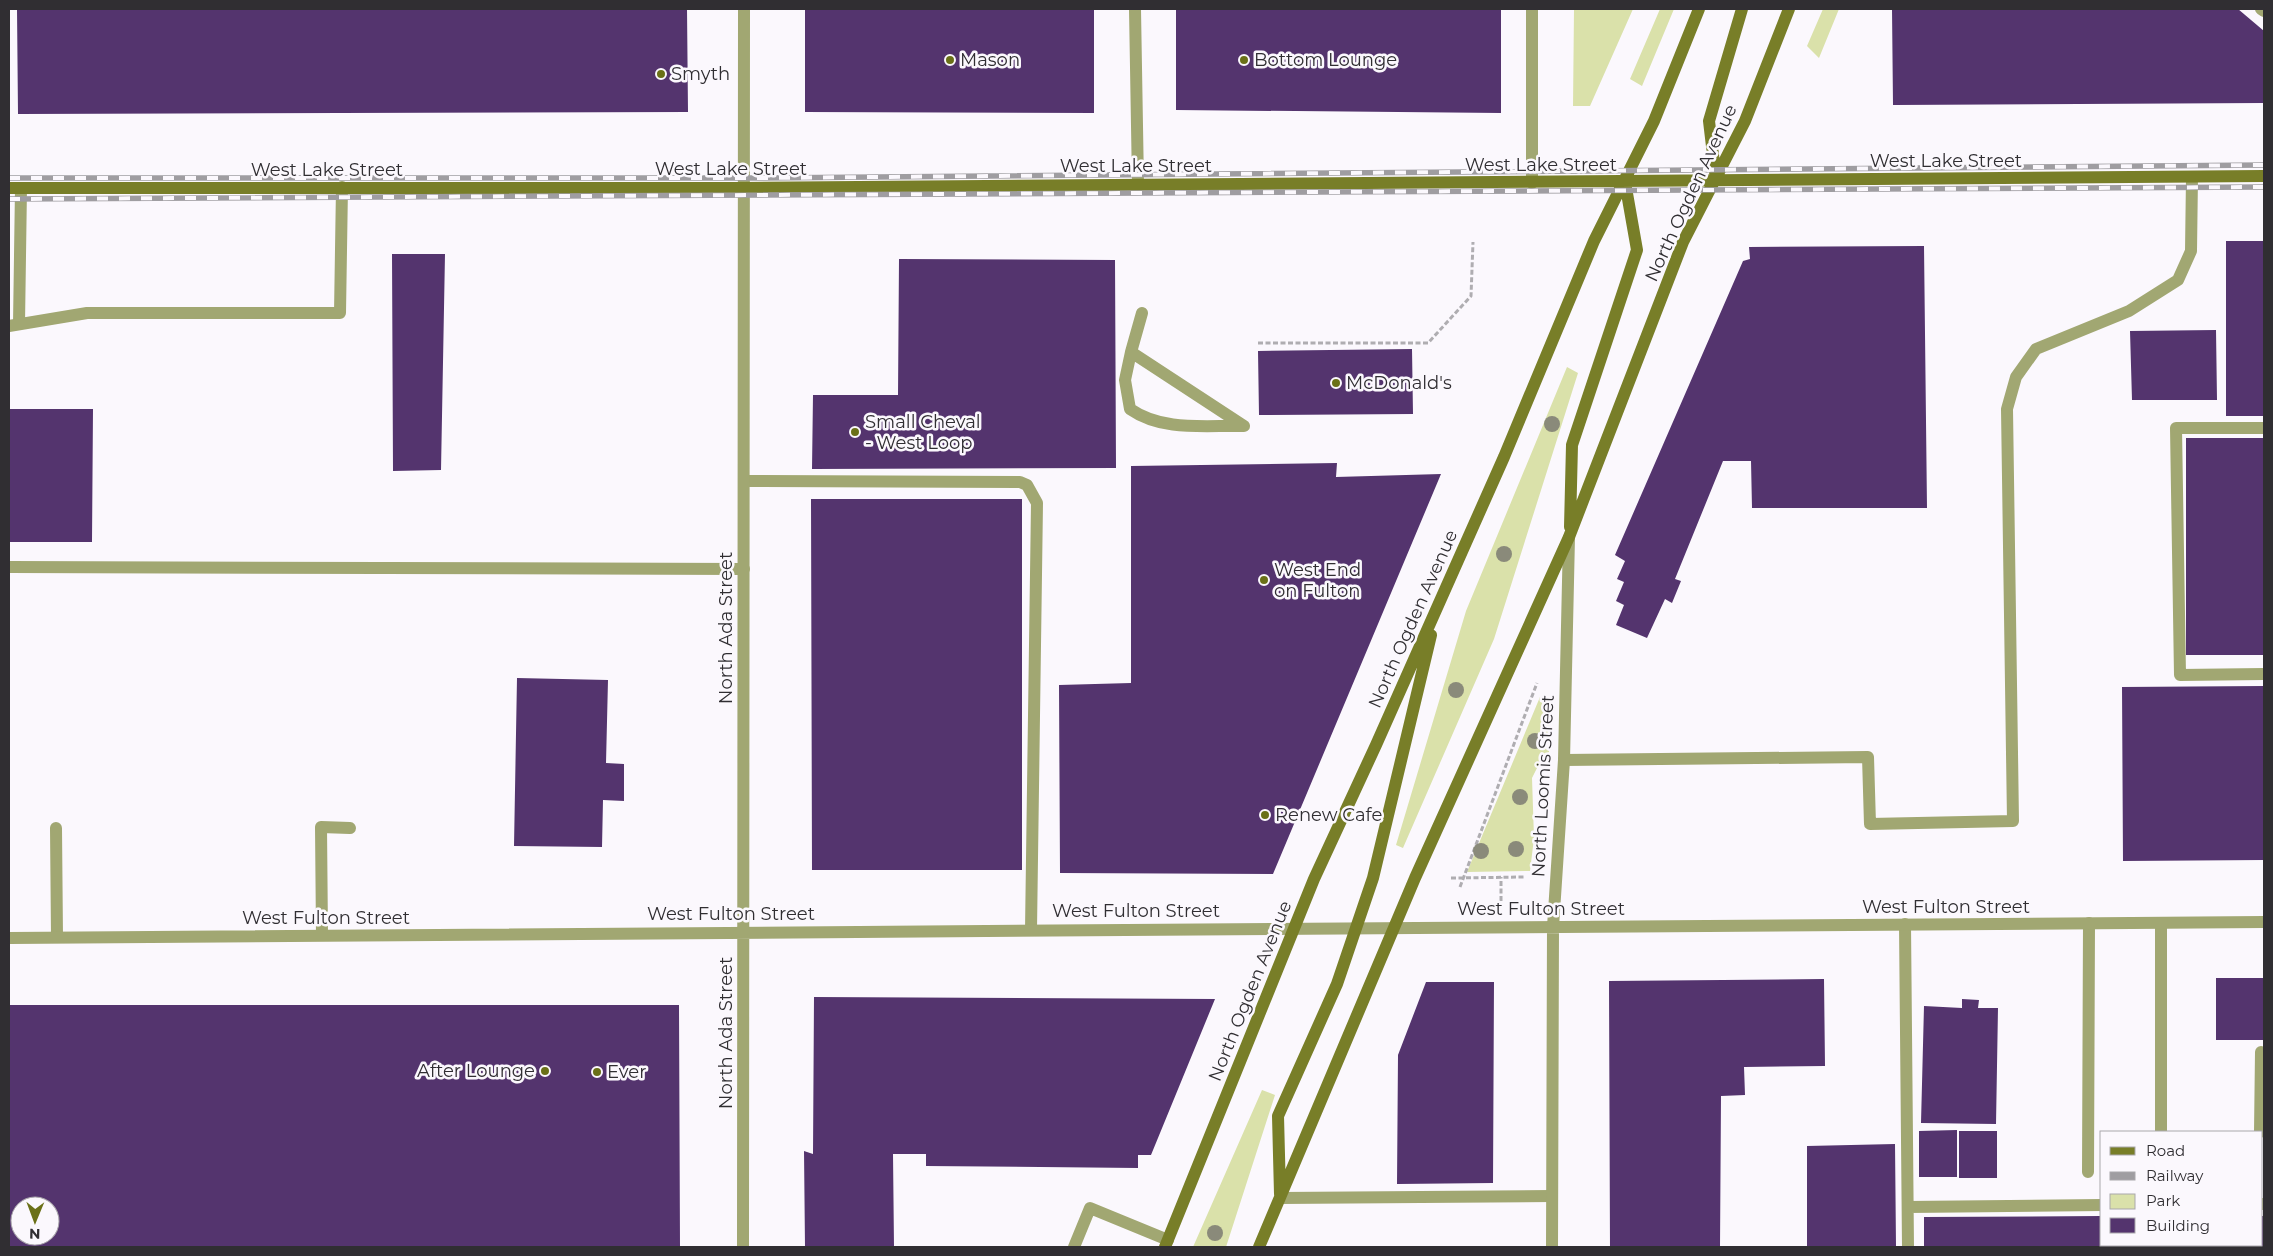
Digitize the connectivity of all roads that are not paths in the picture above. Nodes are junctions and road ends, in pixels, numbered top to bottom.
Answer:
1 (744, 9) edge
2 (1135, 9) edge
3 (1532, 9) edge
4 (1699, 9) edge
5 (1742, 9) edge
6 (1788, 9) edge
7 (2261, 9) edge
8 (2264, 11) edge
9 (2192, 176) junction
10 (2264, 176) edge
11 (1716, 180) junction
12 (1625, 182) junction
13 (1532, 183) junction
14 (1138, 184) junction
15 (342, 187) junction
16 (15, 188) edge
17 (744, 188) junction
18 (1142, 313) dead end
19 (14, 325) edge
20 (1131, 352) junction
21 (2264, 428) edge
22 (744, 481) junction
23 (1569, 537) junction
24 (9, 567) edge
25 (744, 569) junction
26 (1439, 603) junction
27 (2264, 674) edge
28 (1564, 760) junction
29 (56, 828) dead end
30 (350, 828) dead end
31 (2264, 922) edge
32 (2089, 923) junction
33 (2161, 923) junction
34 (1906, 924) junction
35 (1393, 927) junction
36 (1553, 927) junction
37 (1295, 928) junction
38 (1356, 928) junction
39 (1031, 930) junction
40 (743, 932) junction
41 (322, 935) junction
42 (9, 938) edge
43 (57, 938) junction
44 (2261, 1052) dead end
45 (2162, 1131) edge
46 (2260, 1131) edge
47 (2088, 1172) dead end
48 (1552, 1196) junction
49 (1280, 1198) junction
50 (2100, 1205) edge
51 (1908, 1206) junction
52 (1166, 1243) edge
53 (744, 1247) edge
54 (1074, 1247) edge
55 (1259, 1247) edge
56 (1552, 1247) edge
57 (1908, 1247) edge

1 - 17 street, North Ada Street
2 - 14 street
3 - 13 street
4 - 12 main road, North Ogden Avenue
5 - 11 main road
6 - 11 main road, North Ogden Avenue
7 - 8 street
9 - 10 main road, West Lake Street
9 - 11 main road, West Lake Street
9 - 28 street
11 - 12 main road, West Lake Street
11 - 23 main road, North Ogden Avenue
12 - 13 main road, West Lake Street
12 - 23 main road
12 - 26 main road, North Ogden Avenue
13 - 14 main road, West Lake Street
14 - 17 main road, West Lake Street
15 - 16 main road, West Lake Street
15 - 17 main road, West Lake Street
15 - 19 street
16 - 19 street
17 - 22 street, North Ada Street
18 - 20 street
20 - 20 street
21 - 27 street
22 - 25 street, North Ada Street
22 - 39 street
23 - 28 street, North Loomis Street
23 - 35 main road, North Ogden Avenue
24 - 25 street
25 - 40 street, North Ada Street
26 - 37 main road, North Ogden Avenue
26 - 38 main road
28 - 36 street, North Loomis Street
29 - 43 street
30 - 41 street
31 - 33 street, West Fulton Street
32 - 33 street, West Fulton Street
32 - 34 street, West Fulton Street
32 - 47 street
33 - 45 street
34 - 36 street, West Fulton Street
34 - 51 street
35 - 36 street, West Fulton Street
35 - 38 street, West Fulton Street
35 - 49 main road, North Ogden Avenue
36 - 48 street, North Loomis Street
37 - 38 street, West Fulton Street
37 - 39 street, West Fulton Street
37 - 52 main road, North Ogden Avenue
38 - 49 main road
39 - 40 street, West Fulton Street
40 - 41 street, West Fulton Street
40 - 53 street, North Ada Street
41 - 43 street, West Fulton Street
42 - 43 street, West Fulton Street
44 - 46 street
48 - 49 street
48 - 56 street, North Loomis Street
49 - 55 main road, North Ogden Avenue
50 - 51 street
51 - 57 street
52 - 54 street

